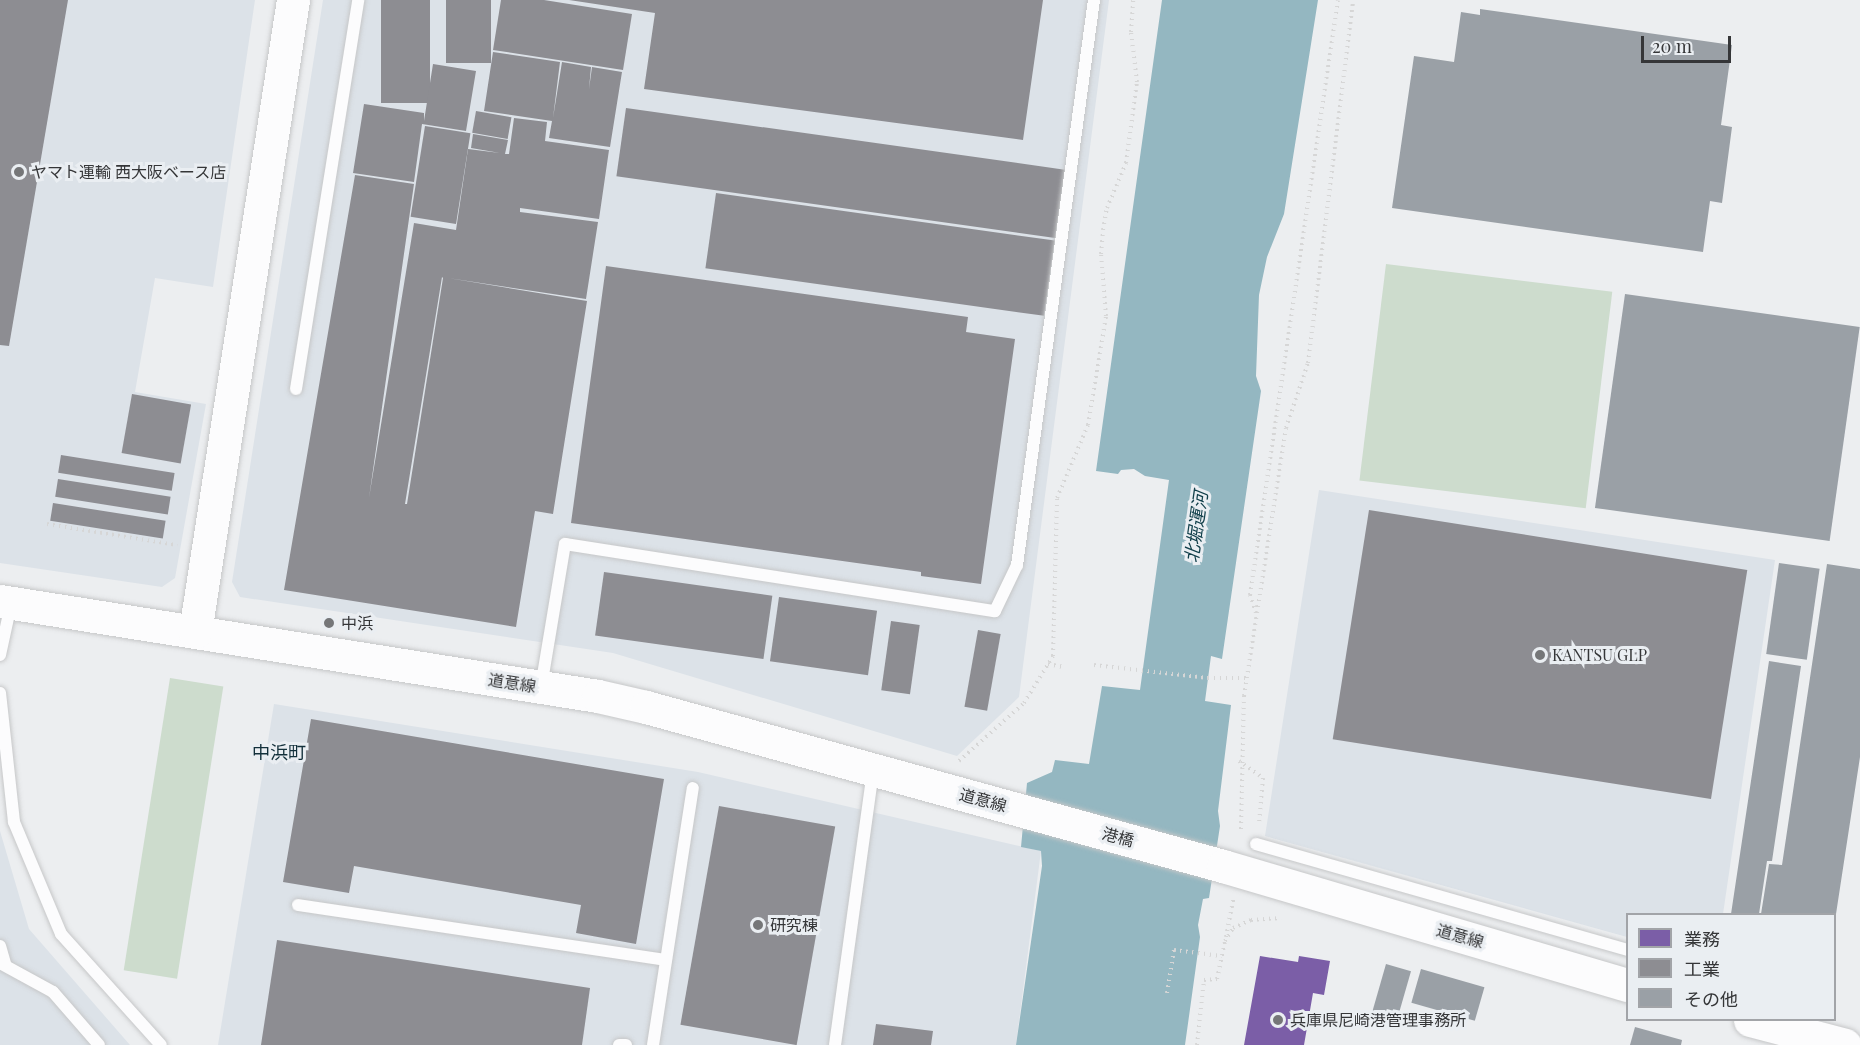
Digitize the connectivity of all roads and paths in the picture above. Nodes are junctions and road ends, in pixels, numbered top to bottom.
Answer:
1 (293, 0) edge
2 (358, 0) edge
3 (1094, 0) edge
4 (1133, 0) edge
5 (1338, 0) edge
6 (1353, 0) edge
7 (296, 389) dead end
8 (47, 524) dead end
9 (187, 547) dead end
10 (5, 602) edge
11 (1257, 614) junction
12 (195, 632) junction
13 (0, 655) edge
14 (1048, 664) junction
15 (1094, 665) dead end
16 (1064, 667) dead end
17 (1247, 678) junction
18 (541, 688) junction
19 (0, 693) edge
20 (1239, 761) junction
21 (4, 763) edge
22 (873, 768) junction
23 (932, 785) junction
24 (693, 788) dead end
25 (1014, 808) joint
26 (1256, 844) joint
27 (1233, 866) junction
28 (298, 905) dead end
29 (1291, 918) dead end
30 (1225, 941) junction
31 (0, 946) edge
32 (1626, 949) edge
33 (1222, 956) junction
34 (666, 960) junction
35 (3, 964) edge
36 (1626, 984) edge
37 (1167, 993) dead end
38 (1754, 1021) edge
39 (99, 1045) edge
40 (161, 1045) edge
41 (619, 1045) edge
42 (627, 1045) edge
43 (652, 1045) edge
44 (835, 1045) edge
45 (1197, 1045) edge
46 (1845, 1045) edge

1 - 12 street
2 - 7 lane
3 - 18 lane
4 - 14 path
5 - 11 path
6 - 11 path
8 - 9 path
10 - 12 street, 道意線
10 - 13 lane
11 - 17 path
12 - 18 street, 道意線
14 - 16 path
14 - 23 path
15 - 17 path
17 - 20 path
18 - 22 street, 道意線
19 - 21 lane
20 - 26 path
20 - 27 path
21 - 40 lane
22 - 23 street, 道意線
22 - 44 lane
23 - 25 street, 道意線
24 - 34 lane
25 - 27 street, 港橋
26 - 32 lane
27 - 30 path
27 - 36 street, 道意線
28 - 34 lane
29 - 30 path
30 - 33 path
31 - 35 lane
33 - 37 path
33 - 45 path
34 - 43 lane
35 - 39 lane
38 - 46 street
41 - 42 lane

